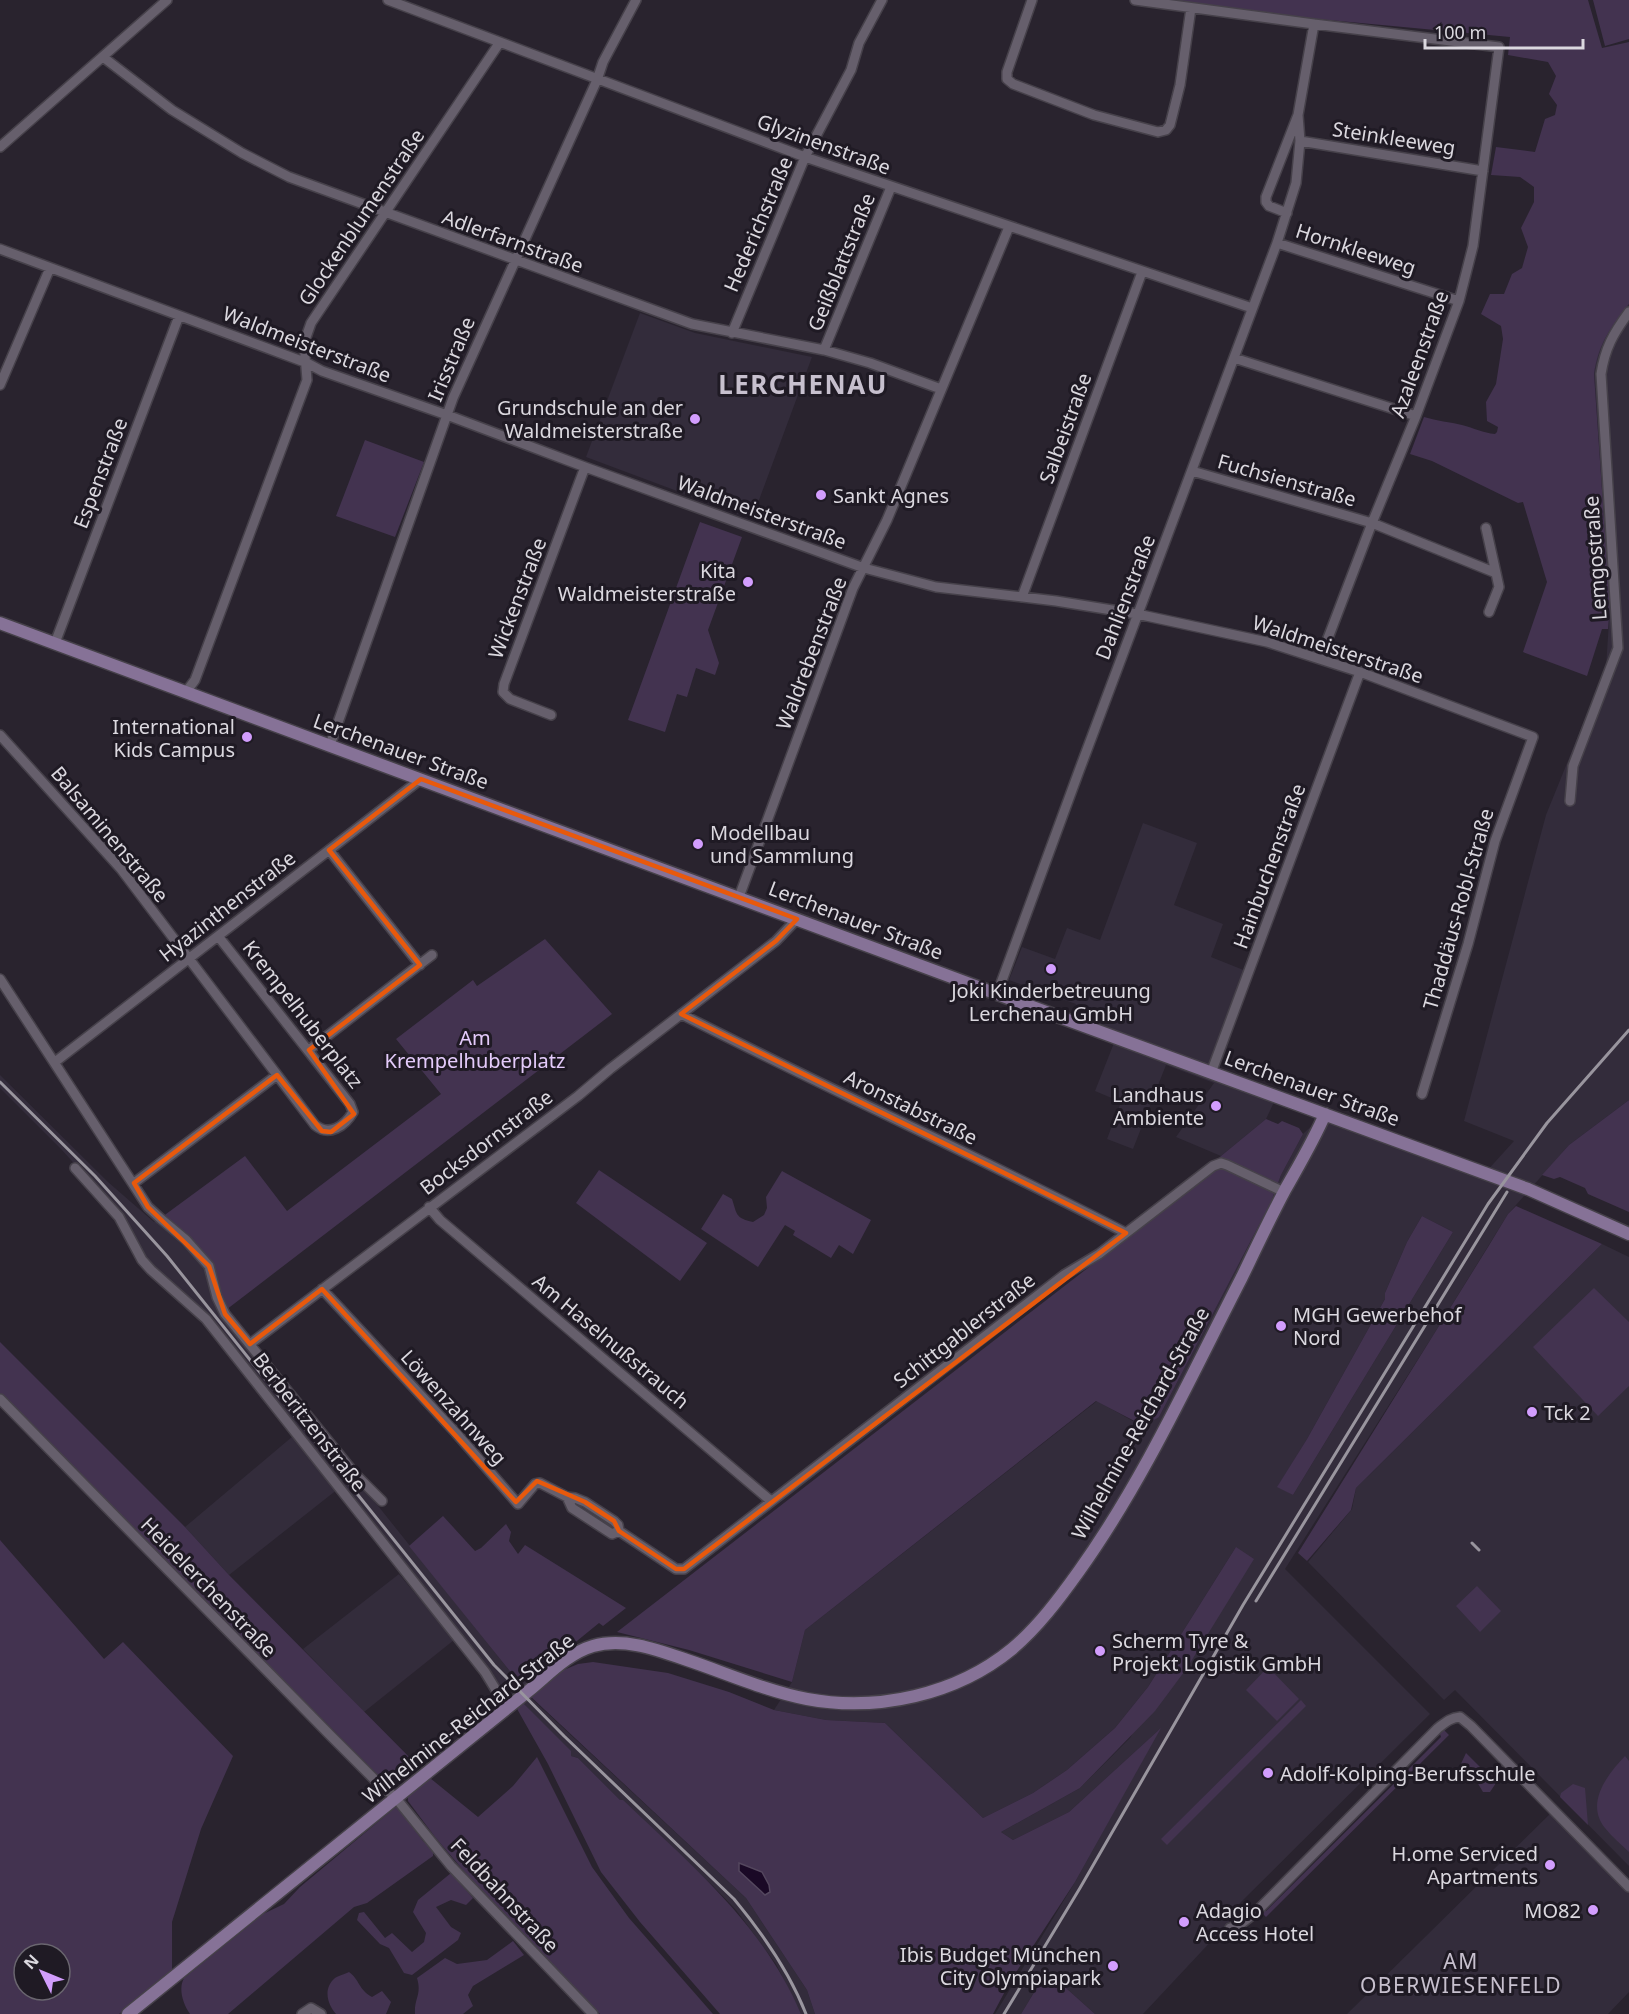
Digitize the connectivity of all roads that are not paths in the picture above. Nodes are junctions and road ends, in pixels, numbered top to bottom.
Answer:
1 (167, 0) edge
2 (636, 0) edge
3 (882, 0) edge
4 (1032, 0) edge
5 (1135, 0) edge
6 (394, 1) edge
7 (1191, 8) junction
8 (1314, 24) junction
9 (500, 42) junction
10 (103, 57) junction
11 (597, 80) junction
12 (1298, 115) junction
13 (1300, 141) junction
14 (0, 147) edge
15 (805, 158) junction
16 (1483, 171) junction
17 (891, 187) junction
18 (1287, 213) junction
19 (386, 214) junction
20 (1009, 227) junction
21 (1277, 243) junction
22 (0, 249) edge
23 (514, 260) junction
24 (50, 268) junction
25 (1142, 272) junction
26 (1459, 301) junction
27 (1252, 308) junction
28 (1629, 312) edge
29 (179, 316) junction
30 (732, 333) junction
31 (824, 350) junction
32 (1234, 358) junction
33 (307, 363) junction
34 (0, 385) edge
35 (941, 388) junction
36 (447, 415) junction
37 (1416, 416) junction
38 (585, 467) junction
39 (1192, 471) junction
40 (1372, 523) junction
41 (1486, 528) dead end
42 (864, 568) junction
43 (1496, 573) junction
44 (1022, 597) junction
45 (1489, 612) dead end
46 (1137, 614) junction
47 (0, 623) edge
48 (55, 643) junction
49 (1320, 659) junction
50 (1360, 672) junction
51 (186, 692) junction
52 (551, 715) dead end
53 (0, 735) edge
54 (1533, 736) joint
55 (330, 745) junction
56 (421, 779) junction
57 (1570, 801) dead end
58 (329, 850) junction
59 (739, 897) junction
60 (797, 919) junction
61 (218, 936) junction
62 (432, 955) dead end
63 (188, 959) junction
64 (420, 965) junction
65 (0, 979) edge
66 (997, 994) junction
67 (681, 1014) junction
68 (309, 1050) junction
69 (55, 1062) junction
70 (1211, 1073) junction
71 (277, 1075) junction
72 (1422, 1094) dead end
73 (1325, 1114) junction
74 (75, 1168) dead end
75 (134, 1183) junction
76 (1284, 1192) junction
77 (429, 1207) junction
78 (1126, 1233) junction
79 (1629, 1234) edge
80 (322, 1289) junction
81 (250, 1344) junction
82 (0, 1399) edge
83 (382, 1501) dead end
84 (771, 1502) junction
85 (676, 1569) joint
86 (507, 1707) junction
87 (396, 1797) junction
88 (1629, 1887) edge
89 (1230, 1928) dead end
90 (303, 2013) edge
91 (128, 2014) edge
92 (321, 2014) edge
93 (593, 2014) edge

1 - 10 street
2 - 11 street, Irisstraße
3 - 15 street, Hederichstraße
4 - 7 street
5 - 7 street
6 - 9 street, Glyzinenstraße
7 - 8 street
8 - 12 street, Dahlienstraße
8 - 16 street, Azaleenstraße
9 - 11 street, Glyzinenstraße
9 - 19 street, Glockenblumenstraße
10 - 14 street
10 - 19 street, Adlerfarnstraße
11 - 15 street, Glyzinenstraße
11 - 23 street, Irisstraße
12 - 13 street, Dahlienstraße
12 - 18 street, Dahlienstraße
13 - 16 street, Steinkleeweg
13 - 18 street, Dahlienstraße
15 - 17 street, Glyzinenstraße
15 - 30 street, Hederichstraße
16 - 26 street, Azaleenstraße
17 - 20 street, Glyzinenstraße
17 - 31 street, Geißblattstraße
18 - 21 street, Dahlienstraße
19 - 23 street, Adlerfarnstraße
19 - 33 street, Glockenblumenstraße
20 - 25 street, Glyzinenstraße
20 - 35 street, Waldrebenstraße
21 - 26 street, Hornkleeweg
21 - 27 street, Dahlienstraße
22 - 24 street, Waldmeisterstraße
23 - 30 street, Adlerfarnstraße
23 - 36 street, Irisstraße
24 - 29 street, Waldmeisterstraße
24 - 34 street
25 - 27 street, Glyzinenstraße
25 - 44 street, Salbeistraße
26 - 37 street, Azaleenstraße
27 - 32 street, Dahlienstraße
28 - 57 street, Lemgostraße
29 - 33 street, Waldmeisterstraße
29 - 48 street, Espenstraße
30 - 31 street, Adlerfarnstraße
31 - 35 street, Adlerfarnstraße
32 - 37 street
32 - 39 street, Dahlienstraße
33 - 36 street, Waldmeisterstraße
33 - 51 street, Glockenblumenstraße
35 - 42 street, Waldrebenstraße
36 - 38 street, Waldmeisterstraße
36 - 55 street, Irisstraße
37 - 40 street, Azaleenstraße
38 - 42 street, Waldmeisterstraße
38 - 52 street, Wickenstraße
39 - 40 street, Fuchsienstraße
39 - 46 street, Dahlienstraße
40 - 43 street, Fuchsienstraße
40 - 49 street, Azaleenstraße
41 - 43 street
42 - 44 street, Waldmeisterstraße
42 - 59 street, Waldrebenstraße
43 - 45 street
44 - 46 street, Waldmeisterstraße
46 - 49 street, Waldmeisterstraße
46 - 66 street, Dahlienstraße
47 - 48 main road, Lerchenauer Straße
48 - 51 main road, Lerchenauer Straße
49 - 50 street, Waldmeisterstraße
50 - 54 street, Waldmeisterstraße
50 - 70 street, Hainbuchenstraße
51 - 55 main road, Lerchenauer Straße
53 - 63 street, Balsaminenstraße
54 - 72 street, Thaddäus-Robl-Straße
55 - 56 main road, Lerchenauer Straße
56 - 58 street, Hyazinthenstraße
56 - 59 main road, Lerchenauer Straße
58 - 61 street, Hyazinthenstraße
58 - 64 street
59 - 60 main road, Lerchenauer Straße
60 - 66 main road, Lerchenauer Straße
60 - 67 street, Bocksdornstraße
61 - 63 street, Hyazinthenstraße
61 - 68 street, Krempelhuberplatz
62 - 64 street
63 - 69 street, Hyazinthenstraße
63 - 71 street, Krempelhuberplatz
64 - 68 street
65 - 69 street, Berberitzenstraße
66 - 70 main road, Lerchenauer Straße
67 - 77 street, Bocksdornstraße
67 - 78 street, Aronstabstraße
68 - 71 street, Krempelhuberplatz
69 - 75 street, Berberitzenstraße
70 - 73 main road, Lerchenauer Straße
71 - 75 street
73 - 76 main road, Wilhelmine-Reichard-Straße
73 - 79 main road, Lerchenauer Straße
74 - 86 street, Berberitzenstraße
75 - 81 street, Berberitzenstraße
76 - 78 street, Schittgablerstraße
76 - 86 main road, Wilhelmine-Reichard-Straße
77 - 80 street, Bocksdornstraße
77 - 84 street, Am Haselnußstrauch
78 - 84 street, Schittgablerstraße
80 - 81 street, Bocksdornstraße
80 - 85 street, Löwenzahnweg
81 - 83 street, Berberitzenstraße
82 - 87 street, Heidelerchenstraße
84 - 85 street, Schittgablerstraße
86 - 87 main road, Wilhelmine-Reichard-Straße
87 - 91 main road, Wilhelmine-Reichard-Straße
87 - 93 street, Feldbahnstraße
88 - 89 street
90 - 92 street

